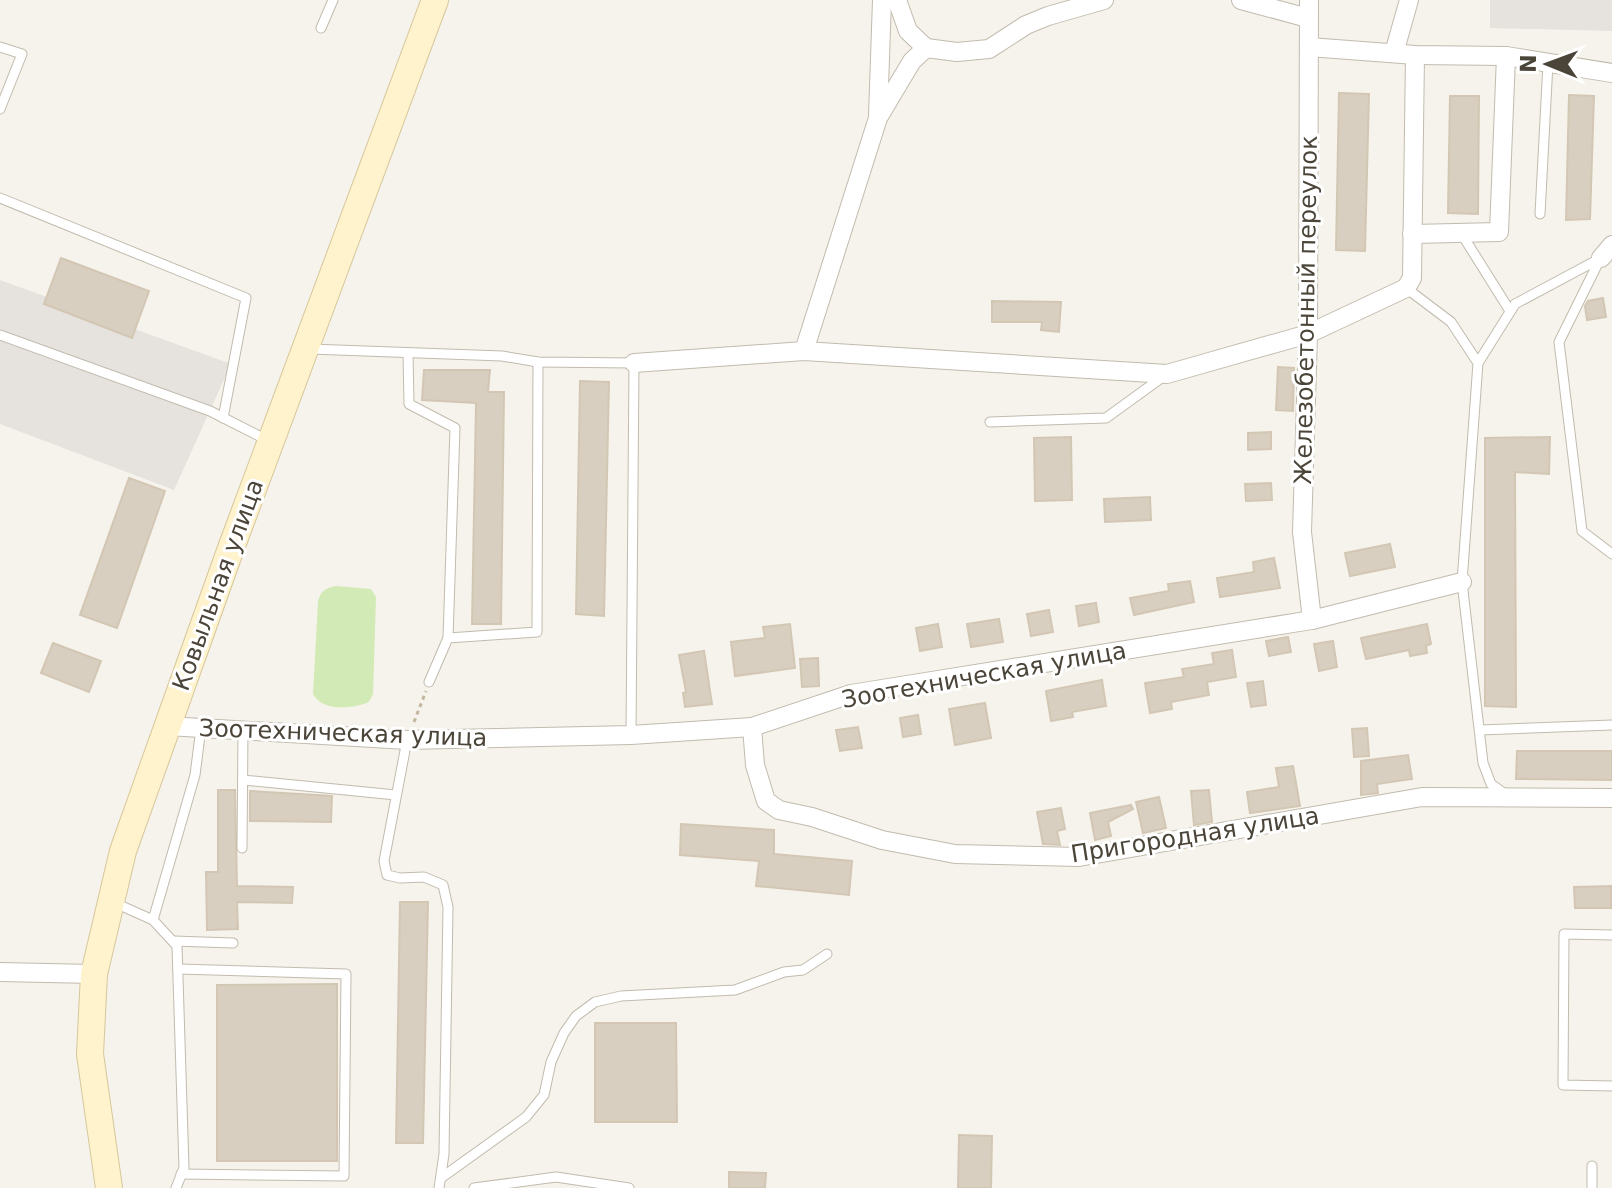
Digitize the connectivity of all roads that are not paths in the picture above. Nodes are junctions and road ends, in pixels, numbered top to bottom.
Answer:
1 (333, 0) edge
2 (435, 0) edge
3 (882, 0) edge
4 (897, 0) edge
5 (1104, 0) edge
6 (1241, 0) edge
7 (1409, 0) edge
8 (1308, 9) edge
9 (321, 28) dead end
10 (0, 47) edge
11 (1309, 47) junction
12 (926, 48) junction
13 (1394, 53) junction
14 (1415, 55) junction
15 (1506, 56) junction
16 (1548, 63) junction
17 (1612, 73) edge
18 (0, 109) edge
19 (878, 118) junction
20 (0, 198) edge
21 (1540, 214) dead end
22 (1461, 233) junction
23 (1412, 234) junction
24 (1606, 251) edge
25 (1406, 288) junction
26 (1510, 311) junction
27 (1308, 334) junction
28 (0, 335) edge
29 (305, 349) junction
30 (804, 351) junction
31 (408, 353) junction
32 (538, 362) junction
33 (634, 363) junction
34 (1478, 363) junction
35 (1167, 374) junction
36 (223, 418) junction
37 (990, 422) dead end
38 (270, 442) junction
39 (1612, 554) edge
40 (1462, 582) junction
41 (1312, 620) junction
42 (448, 638) junction
43 (429, 682) road end
44 (1612, 725) edge
45 (168, 726) junction
46 (752, 727) junction
47 (201, 728) junction
48 (243, 730) junction
49 (1480, 730) junction
50 (631, 735) junction
51 (407, 740) junction
52 (243, 780) junction
53 (396, 795) junction
54 (1508, 796) junction
55 (1612, 798) edge
56 (242, 848) dead end
57 (111, 901) junction
58 (153, 920) junction
59 (1612, 935) edge
60 (173, 941) junction
61 (233, 943) dead end
62 (827, 954) dead end
63 (178, 969) junction
64 (0, 972) edge
65 (94, 974) junction
66 (1612, 1086) edge
67 (1592, 1166) dead end
68 (181, 1174) junction
69 (440, 1183) edge
70 (109, 1188) edge
71 (176, 1188) edge
72 (474, 1188) edge
73 (629, 1188) edge
74 (1592, 1188) edge

1 - 9 lane
2 - 29 main road, Ковыльная улица
3 - 19 street
4 - 12 street
5 - 12 street
6 - 8 street
7 - 13 street
8 - 11 street, Железобетонный переулок
10 - 18 lane
11 - 13 street
11 - 27 street, Железобетонный переулок
12 - 19 street
13 - 14 street
14 - 15 street
14 - 23 street
15 - 16 street
15 - 22 street
16 - 17 street
16 - 21 lane
19 - 30 street
20 - 36 lane
22 - 23 street
22 - 26 lane
23 - 25 street
24 - 26 lane
24 - 39 lane
25 - 27 street
25 - 34 lane
26 - 34 lane
27 - 35 street
27 - 41 street, Железобетонный переулок
28 - 36 lane
29 - 31 lane
29 - 38 main road, Ковыльная улица
30 - 33 street
30 - 35 street
31 - 32 lane
31 - 42 lane
32 - 33 lane
32 - 42 lane
33 - 50 lane
34 - 40 lane
35 - 37 lane
36 - 38 lane
38 - 45 main road, Ковыльная улица
40 - 41 street, Зоотехническая улица
40 - 49 lane
41 - 46 street, Зоотехническая улица
42 - 43 lane
44 - 49 lane
45 - 47 street, Зоотехническая улица
45 - 57 main road, Ковыльная улица
46 - 50 street, Зоотехническая улица
46 - 54 street, Пригородная улица
47 - 48 street, Зоотехническая улица
47 - 58 lane
48 - 51 street, Зоотехническая улица
48 - 52 lane
49 - 54 lane
50 - 51 street, Зоотехническая улица
51 - 53 lane
52 - 53 lane
52 - 56 lane
53 - 69 lane
54 - 55 street, Пригородная улица
57 - 58 lane
57 - 65 main road, Ковыльная улица
58 - 60 lane
59 - 66 lane
60 - 61 lane
60 - 63 lane
62 - 69 lane
63 - 68 lane
63 - 68 lane
64 - 65 street
65 - 70 main road, Ковыльная улица
67 - 74 lane
68 - 71 lane
72 - 73 lane

